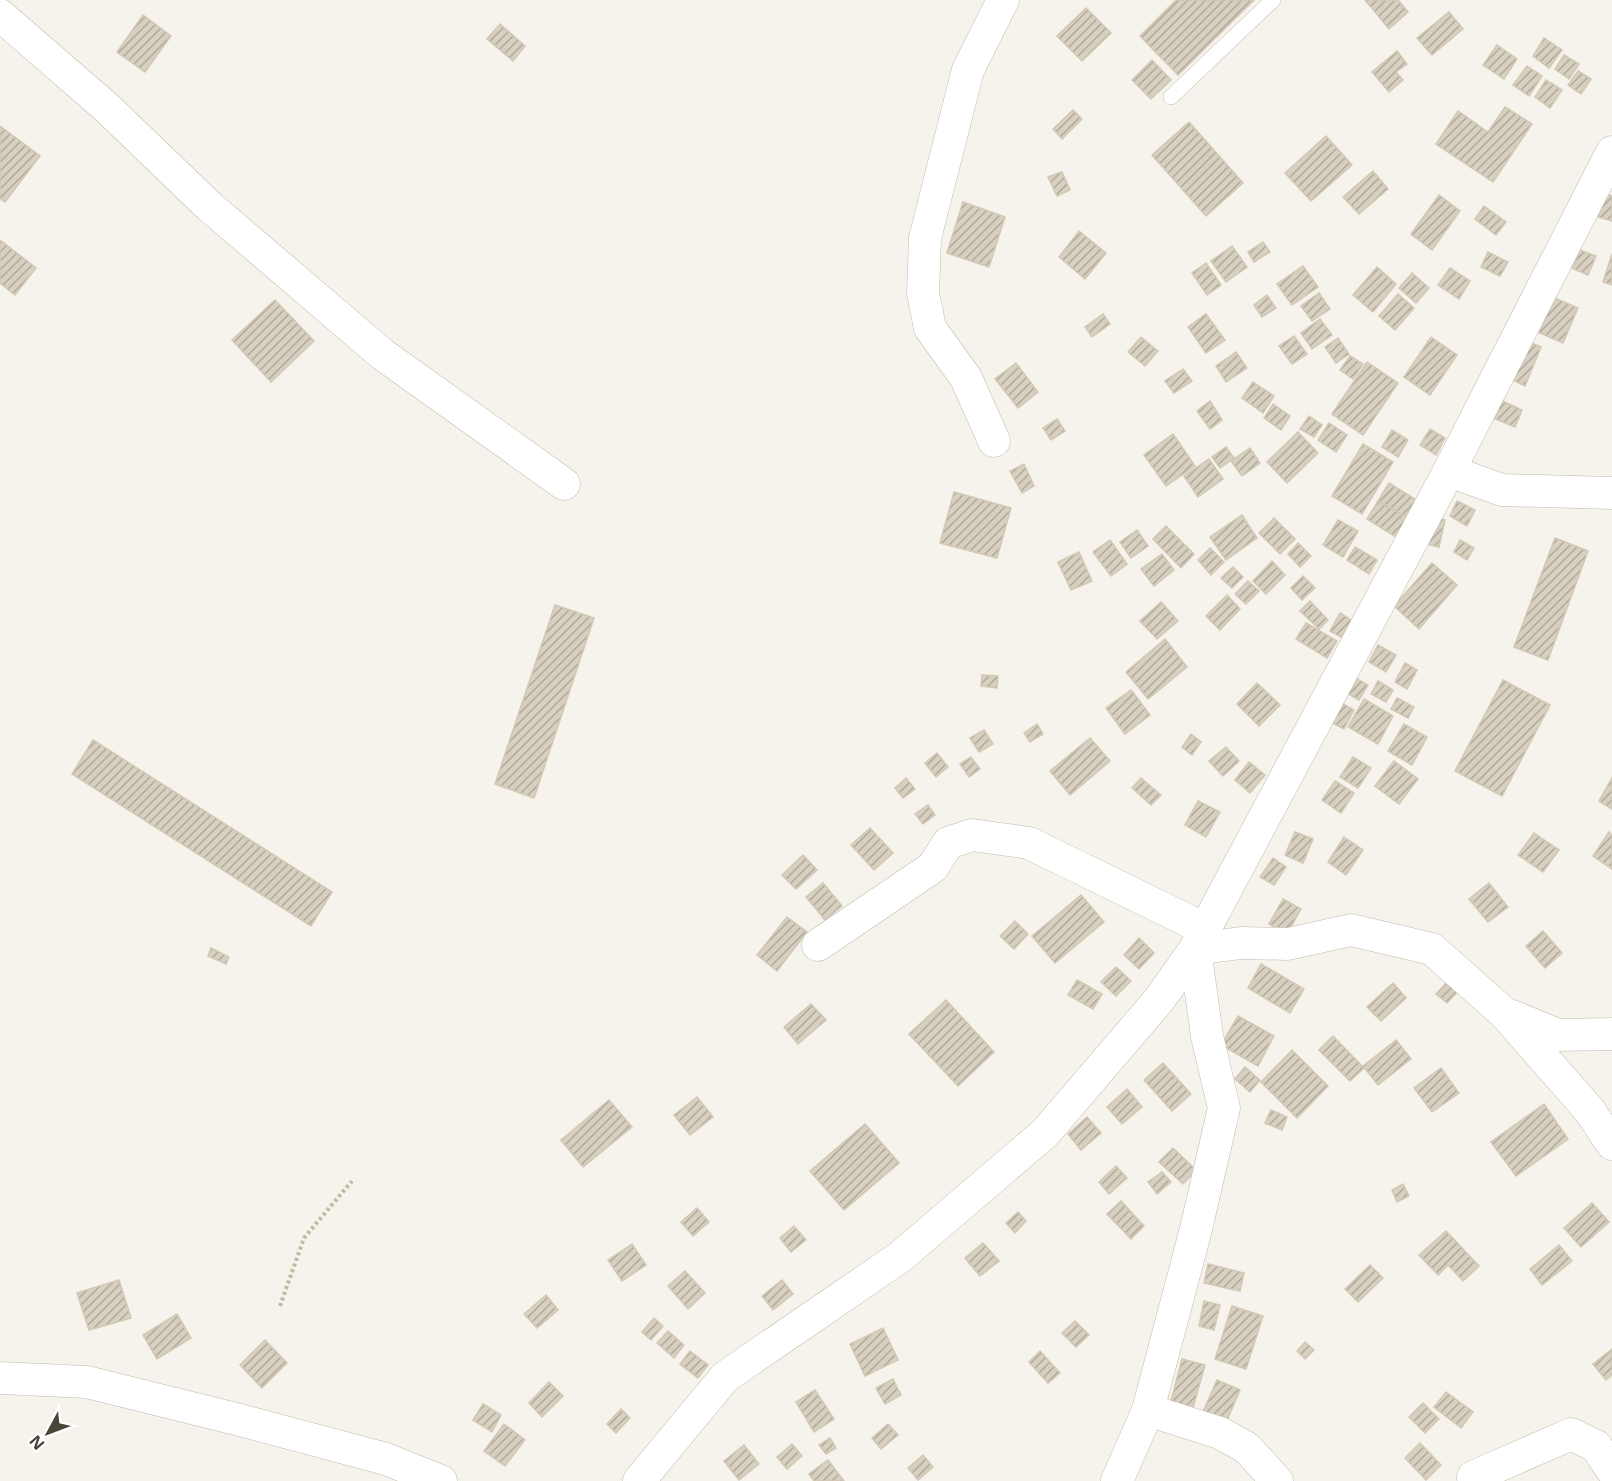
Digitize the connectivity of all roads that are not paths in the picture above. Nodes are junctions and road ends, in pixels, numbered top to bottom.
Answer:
1 (1003, 0) edge
2 (1273, 0) edge
3 (0, 15) edge
4 (1172, 97) dead end
5 (1612, 152) edge
6 (994, 441) dead end
7 (1449, 471) junction
8 (564, 484) dead end
9 (1612, 493) edge
10 (1200, 939) junction
11 (818, 945) dead end
12 (1505, 1014) junction
13 (1612, 1034) edge
14 (1612, 1143) edge
15 (2, 1373) edge
16 (1148, 1410) junction
17 (1612, 1470) edge
18 (1473, 1477) dead end
19 (441, 1481) edge
20 (639, 1481) edge
21 (1117, 1481) edge
22 (1277, 1481) edge

1 - 6 street
2 - 4 lane
3 - 8 street
5 - 7 street
7 - 9 street
7 - 10 street
10 - 11 street
10 - 12 street
10 - 16 street
10 - 20 street
12 - 13 street
12 - 14 street
15 - 19 street
16 - 21 street
16 - 22 street
17 - 18 street

